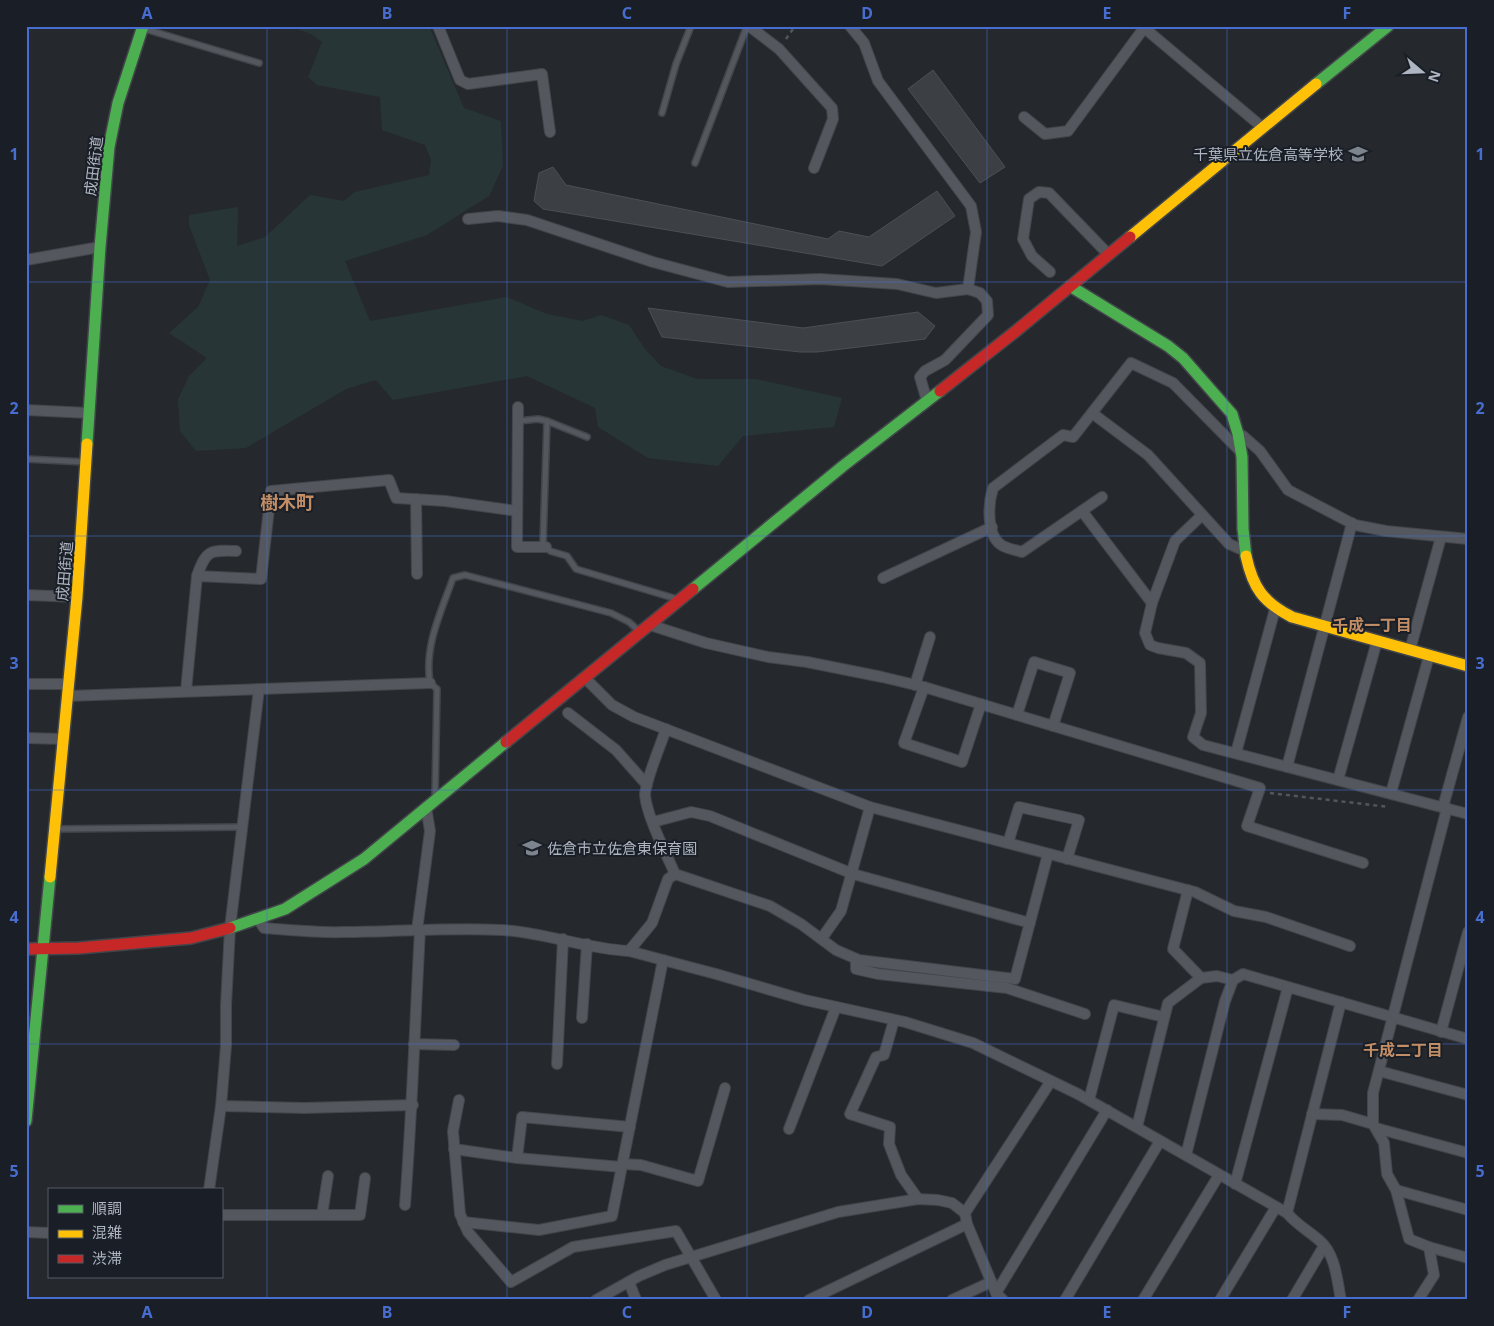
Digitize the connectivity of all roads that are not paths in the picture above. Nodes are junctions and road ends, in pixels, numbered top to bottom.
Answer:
1 (438, 26) edge
2 (691, 26) edge
3 (748, 26) edge
4 (850, 26) edge
5 (1388, 26) edge
6 (1143, 27) edge
7 (143, 28) edge
8 (259, 63) dead end
9 (662, 113) dead end
10 (1024, 117) dead end
11 (1262, 127) junction
12 (550, 132) dead end
13 (695, 163) dead end
14 (814, 168) dead end
15 (468, 219) dead end
16 (100, 247) junction
17 (1108, 254) junction
18 (26, 260) edge
19 (1050, 272) dead end
20 (1070, 286) junction
21 (968, 289) junction
22 (927, 400) junction
23 (518, 407) dead end
24 (26, 410) edge
25 (89, 413) junction
26 (1092, 413) junction
27 (518, 421) junction
28 (547, 421) junction
29 (587, 437) dead end
30 (1239, 439) junction
31 (1240, 452) junction
32 (26, 459) edge
33 (86, 462) junction
34 (1102, 496) dead end
35 (416, 499) junction
36 (517, 511) junction
37 (1082, 511) junction
38 (1202, 515) junction
39 (1352, 524) junction
40 (992, 527) junction
41 (1441, 537) junction
42 (1468, 539) edge
43 (546, 547) junction
44 (236, 551) dead end
45 (1245, 551) junction
46 (417, 574) dead end
47 (197, 576) junction
48 (883, 578) dead end
49 (26, 595) edge
50 (76, 596) junction
51 (680, 599) junction
52 (1152, 603) junction
53 (1275, 609) junction
54 (650, 625) junction
55 (1324, 626) junction
56 (640, 632) junction
57 (930, 637) dead end
58 (1377, 641) junction
59 (1410, 650) junction
60 (1429, 656) junction
61 (1468, 666) edge
62 (585, 678) junction
63 (430, 683) junction
64 (26, 684) edge
65 (69, 684) junction
66 (919, 686) junction
67 (259, 689) junction
68 (186, 691) junction
69 (68, 696) junction
70 (981, 704) junction
71 (568, 713) dead end
72 (1017, 715) junction
73 (1468, 717) edge
74 (1053, 726) junction
75 (666, 729) junction
76 (26, 738) edge
77 (64, 739) junction
78 (1236, 754) junction
79 (1287, 767) junction
80 (1338, 780) junction
81 (647, 785) junction
82 (1391, 793) junction
83 (431, 804) junction
84 (870, 807) junction
85 (1445, 807) junction
86 (1468, 814) edge
87 (653, 822) junction
88 (241, 827) junction
89 (55, 829) junction
90 (1008, 844) junction
91 (1048, 854) junction
92 (1067, 859) junction
93 (1364, 863) dead end
94 (675, 874) junction
95 (853, 874) junction
96 (1188, 890) junction
97 (258, 919) junction
98 (1030, 922) junction
99 (230, 928) junction
100 (419, 930) junction
101 (1468, 932) edge
102 (822, 938) junction
103 (563, 939) junction
104 (587, 944) junction
105 (1350, 946) dead end
106 (26, 949) edge
107 (42, 949) junction
108 (628, 951) junction
109 (856, 959) junction
110 (663, 960) junction
111 (1201, 978) junction
112 (1233, 980) junction
113 (1288, 987) junction
114 (1340, 1002) junction
115 (836, 1007) junction
116 (1085, 1014) dead end
117 (582, 1018) dead end
118 (1164, 1018) junction
119 (1393, 1018) junction
120 (894, 1020) junction
121 (1441, 1032) junction
122 (1468, 1039) edge
123 (414, 1044) junction
124 (454, 1045) dead end
125 (557, 1064) dead end
126 (1379, 1071) junction
127 (1051, 1081) junction
128 (725, 1088) dead end
129 (1468, 1095) edge
130 (459, 1100) dead end
131 (1089, 1100) junction
132 (413, 1105) junction
133 (221, 1106) junction
134 (1107, 1110) junction
135 (1312, 1114) junction
136 (26, 1121) edge
137 (1375, 1126) junction
138 (630, 1127) junction
139 (1137, 1127) junction
140 (789, 1129) dead end
141 (1160, 1141) junction
142 (454, 1149) junction
143 (1468, 1153) edge
144 (1186, 1156) junction
145 (517, 1158) junction
146 (622, 1166) junction
147 (1219, 1175) junction
148 (328, 1176) dead end
149 (365, 1178) dead end
150 (1235, 1184) junction
151 (208, 1188) edge
152 (1396, 1190) junction
153 (918, 1199) junction
154 (405, 1206) dead end
155 (1276, 1208) junction
156 (1468, 1210) edge
157 (1287, 1213) junction
158 (965, 1214) junction
159 (222, 1215) edge
160 (322, 1215) junction
161 (463, 1222) junction
162 (967, 1224) junction
163 (26, 1232) edge
164 (48, 1233) edge
165 (1324, 1246) junction
166 (1429, 1247) junction
167 (691, 1257) junction
168 (1468, 1258) edge
169 (628, 1282) junction
170 (991, 1282) junction
171 (1000, 1297) edge
172 (596, 1300) edge
173 (636, 1300) edge
174 (716, 1300) edge
175 (809, 1300) edge
176 (952, 1300) edge
177 (1065, 1300) edge
178 (1143, 1300) edge
179 (1220, 1300) edge
180 (1292, 1300) edge
181 (1341, 1300) edge
182 (1419, 1300) edge

1 - 12 street
2 - 9 lane
3 - 13 lane
3 - 14 street
4 - 21 street
5 - 11 street
6 - 10 street
6 - 11 street
7 - 8 lane
7 - 16 street, 成田街道
11 - 17 street
15 - 21 street
16 - 18 street
16 - 25 street, 成田街道
17 - 19 street
17 - 20 street
20 - 22 street
20 - 30 street
21 - 22 street
22 - 51 street
23 - 27 street
24 - 25 street
25 - 33 street, 成田街道
26 - 31 street
26 - 38 street
26 - 40 street
27 - 28 lane
27 - 36 street
28 - 29 lane
28 - 43 lane
30 - 31 street
30 - 39 street
31 - 45 street
32 - 33 lane
33 - 50 street, 成田街道
34 - 37 street
35 - 36 street
35 - 46 street
35 - 47 street
36 - 43 street
37 - 40 street
37 - 52 street
38 - 45 street
38 - 52 street
39 - 41 street
39 - 55 street
40 - 48 street
41 - 42 street
41 - 59 street
43 - 51 lane
44 - 47 street
45 - 53 street
47 - 68 street
49 - 50 street
50 - 65 street, 成田街道
51 - 54 street
52 - 78 street
53 - 55 street
53 - 78 street
54 - 56 street
54 - 66 street
55 - 58 street
55 - 79 street
56 - 62 street
56 - 63 lane
57 - 66 street
58 - 59 street
58 - 80 street
59 - 60 street
60 - 61 street
60 - 82 street
62 - 75 street
62 - 83 street
63 - 67 street
63 - 83 lane
64 - 65 street
65 - 69 street, 成田街道
66 - 70 street
66 - 70 street
67 - 68 street
67 - 88 street
68 - 69 street
69 - 77 street, 成田街道
70 - 72 street
71 - 81 street
72 - 74 street
72 - 74 street
73 - 85 street
74 - 93 street
75 - 81 street
75 - 84 street
76 - 77 street
77 - 89 street, 成田街道
78 - 79 street
79 - 80 street
80 - 82 street
81 - 87 street
82 - 85 street
83 - 97 street
83 - 100 street
84 - 90 street
84 - 95 street
85 - 86 street
85 - 119 street
87 - 94 street
87 - 95 street
88 - 89 lane
88 - 99 street
89 - 107 street, 成田街道
90 - 91 street
90 - 92 street
91 - 92 street
91 - 98 street
92 - 96 street
94 - 102 street
94 - 108 street
95 - 98 street
95 - 102 street
96 - 105 street
96 - 111 street
97 - 99 street
97 - 100 street
98 - 109 street
99 - 107 street
99 - 133 street
100 - 103 street
100 - 123 street
101 - 121 street
102 - 109 street
103 - 104 street
103 - 125 street
104 - 108 street
104 - 117 street
106 - 107 street
107 - 136 street, 成田街道
108 - 110 street
109 - 116 street
110 - 115 street
110 - 138 street
111 - 112 street
111 - 118 street
112 - 113 street
112 - 144 street
113 - 114 street
113 - 150 street
114 - 119 street
114 - 135 street
115 - 120 street
115 - 140 street
118 - 131 street
118 - 139 street
119 - 121 street
119 - 126 street
120 - 127 street
120 - 153 street
121 - 122 street
123 - 124 street
123 - 132 street
126 - 129 street
126 - 137 street
127 - 131 street
127 - 158 street
128 - 146 street
130 - 142 street
131 - 134 street
132 - 133 street
132 - 154 street
133 - 151 street
134 - 139 street
134 - 171 street
135 - 137 street
135 - 157 street
137 - 143 street
137 - 152 street
138 - 145 street
138 - 146 street
139 - 141 street
141 - 144 street
141 - 177 street
142 - 145 street
142 - 161 street
144 - 147 street
145 - 146 street
146 - 161 street
147 - 150 street
147 - 178 street
148 - 160 street
149 - 160 street
150 - 155 street
152 - 156 street
152 - 166 street
153 - 158 street
153 - 167 street
155 - 157 street
155 - 179 street
157 - 165 street
158 - 162 street
159 - 160 street
161 - 167 street
162 - 170 street
162 - 175 street
163 - 164 street
165 - 180 street
165 - 181 street
166 - 168 street
166 - 182 street
167 - 169 street
167 - 174 street
169 - 172 street
169 - 173 street
170 - 171 street
170 - 176 street

